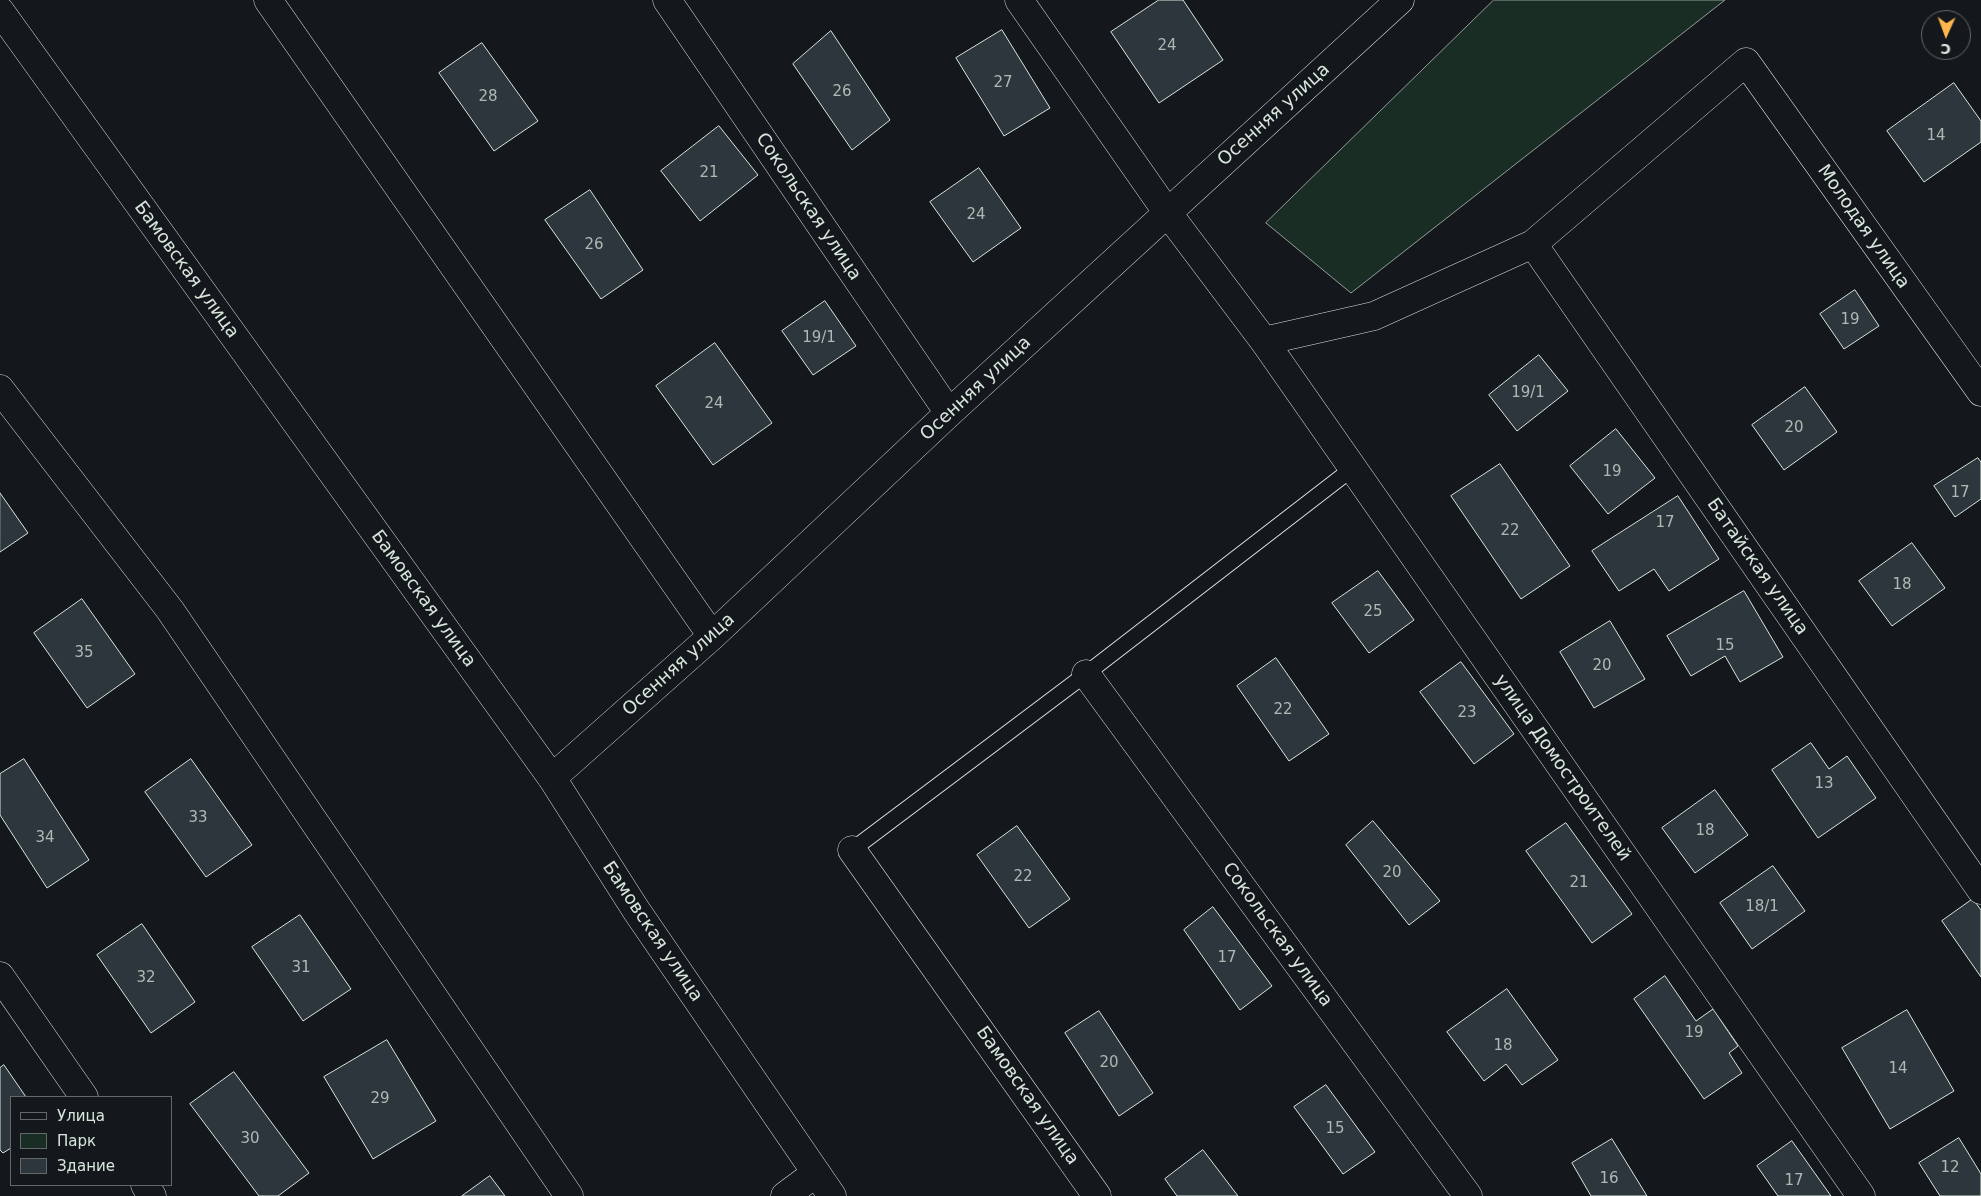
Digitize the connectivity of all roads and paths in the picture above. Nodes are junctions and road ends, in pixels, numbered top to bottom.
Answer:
1 (268, 0) edge
2 (667, 0) edge
3 (1019, 0) edge
4 (1386, 5) edge
5 (0, 11) edge
6 (1167, 212) junction
7 (1533, 244) junction
8 (1264, 341) junction
9 (0, 389) edge
10 (1981, 392) edge
11 (949, 413) junction
12 (1353, 468) junction
13 (712, 636) junction
14 (1086, 674) junction
15 (552, 778) junction
16 (852, 850) joint
17 (1981, 890) edge
18 (0, 976) edge
19 (83, 1096) edge
20 (816, 1173) junction
21 (570, 1196) edge
22 (785, 1196) edge
23 (832, 1196) edge
24 (1097, 1196) edge
25 (1468, 1196) edge
26 (1860, 1196) edge

1 - 13 street
2 - 11 street, Сокольская улица
3 - 6 street
4 - 6 street, Осенняя улица
5 - 15 street, Бамовская улица
6 - 8 street, улица Домостроителей
6 - 11 street, Осенняя улица
7 - 8 street
7 - 10 street, Молодая улица
7 - 17 street, Батайская улица
8 - 12 street, улица Домостроителей
9 - 21 street
11 - 13 street, Осенняя улица
12 - 14 lane
12 - 26 street, улица Домостроителей
13 - 15 street, Осенняя улица
14 - 16 lane
14 - 25 street, Сокольская улица
15 - 20 street, Бамовская улица
16 - 24 street, Бамовская улица
18 - 19 street
20 - 22 street
20 - 23 street, Бамовская улица

